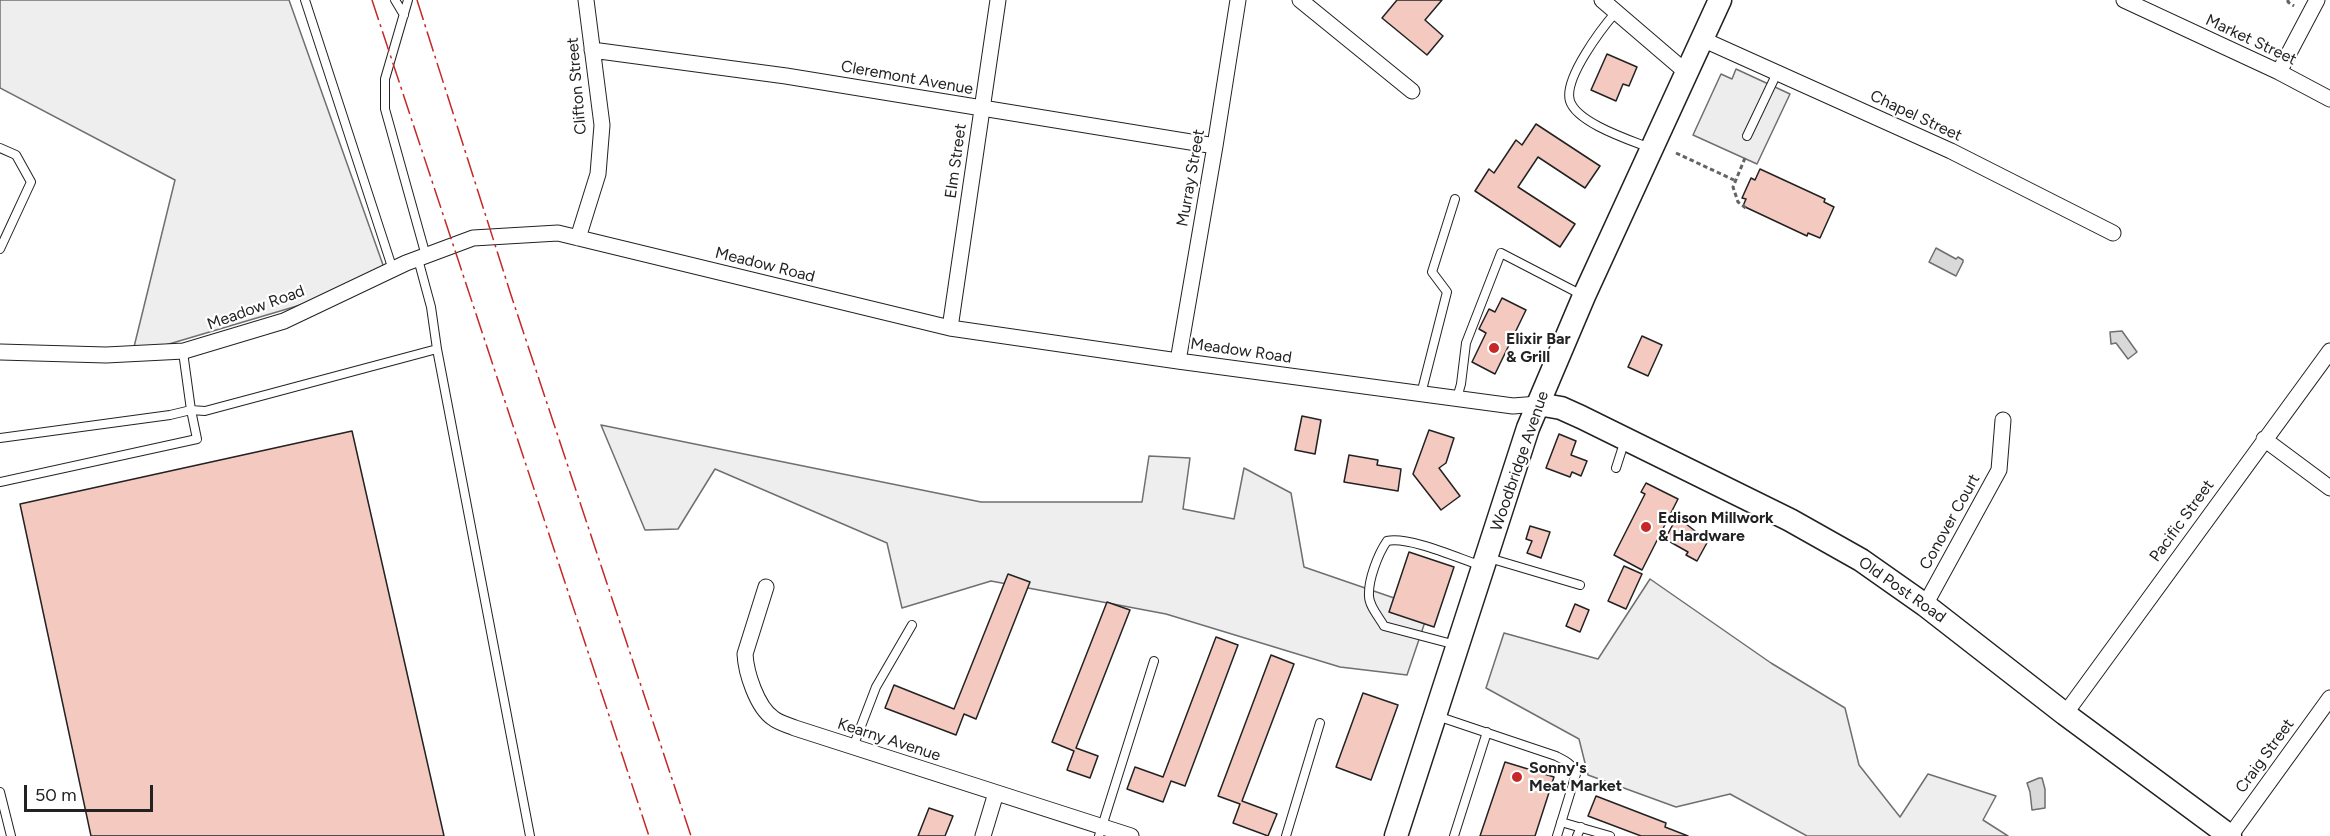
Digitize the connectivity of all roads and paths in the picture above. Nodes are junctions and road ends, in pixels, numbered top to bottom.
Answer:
1 (305, 0) edge
2 (395, 0) edge
3 (408, 0) edge
4 (586, 0) edge
5 (998, 0) edge
6 (1238, 0) edge
7 (1299, 0) edge
8 (1602, 0) edge
9 (1720, 0) edge
10 (2124, 0) edge
11 (2288, 0) edge
12 (2317, 0) edge
13 (2295, 6) dead end
14 (1616, 12) junction
15 (404, 15) junction
16 (1702, 39) junction
17 (592, 50) junction
18 (1686, 72) junction
19 (2279, 72) junction
20 (1777, 73) junction
21 (1412, 91) dead end
22 (2330, 99) edge
23 (981, 108) junction
24 (1747, 136) dead end
25 (1215, 146) junction
26 (0, 148) edge
27 (1652, 149) junction
28 (1676, 153) dead end
29 (1745, 158) dead end
30 (1734, 180) junction
31 (1455, 200) dead end
32 (1747, 209) dead end
33 (2112, 233) dead end
34 (578, 238) junction
35 (0, 249) edge
36 (422, 257) junction
37 (393, 270) junction
38 (1584, 296) junction
39 (950, 328) junction
40 (437, 349) junction
41 (2330, 351) edge
42 (0, 352) edge
43 (183, 352) junction
44 (1178, 361) junction
45 (1421, 394) junction
46 (1456, 398) junction
47 (1538, 404) junction
48 (191, 410) junction
49 (2003, 420) dead end
50 (0, 438) edge
51 (1625, 438) junction
52 (2264, 439) junction
53 (1616, 468) dead end
54 (0, 482) edge
55 (2330, 488) edge
56 (1485, 562) junction
57 (1580, 585) dead end
58 (766, 587) dead end
59 (1925, 605) junction
60 (912, 625) dead end
61 (1458, 646) junction
62 (1154, 661) dead end
63 (2330, 698) edge
64 (2065, 714) junction
65 (1435, 716) junction
66 (1320, 723) dead end
67 (1486, 732) junction
68 (853, 747) junction
69 (0, 792) edge
70 (996, 793) junction
71 (1561, 822) junction
72 (1581, 827) junction
73 (1100, 831) edge
74 (11, 836) edge
75 (530, 836) edge
76 (983, 836) edge
77 (1131, 836) edge
78 (1286, 836) edge
79 (1396, 836) edge
80 (1454, 836) edge
81 (1557, 836) edge
82 (1577, 836) edge
83 (1610, 836) edge
84 (2230, 836) edge

1 - 37 lane
2 - 15 lane
3 - 15 lane
4 - 17 street, Clifton Street
5 - 23 street, Elm Street
6 - 25 street, Murray Street
7 - 21 street
8 - 14 street
9 - 16 main road, Woodbridge Avenue
10 - 19 street, Market Street
11 - 13 path
12 - 19 street
14 - 18 street
14 - 27 lane
15 - 36 lane
16 - 18 main road, Woodbridge Avenue
16 - 20 street, Chapel Street
17 - 23 street, Cleremont Avenue
17 - 34 street, Clifton Street
18 - 27 main road, Woodbridge Avenue
19 - 22 street, Market Street
20 - 24 lane
20 - 33 street, Chapel Street
23 - 25 street, Cleremont Avenue
23 - 39 street, Elm Street
25 - 44 street, Murray Street
26 - 35 lane
27 - 38 main road, Woodbridge Avenue
28 - 30 path
29 - 30 path
30 - 32 path
31 - 45 lane
34 - 36 street, Meadow Road
34 - 39 street, Meadow Road
36 - 37 street, Meadow Road
36 - 40 lane
37 - 43 street, Meadow Road
38 - 46 lane
38 - 47 main road, Woodbridge Avenue
39 - 44 street, Meadow Road
40 - 48 lane
40 - 75 lane
41 - 52 street, Pacific Street
42 - 43 street, Meadow Road
43 - 48 lane
44 - 45 street, Meadow Road
45 - 46 street, Meadow Road
46 - 47 street, Meadow Road
47 - 51 main road, Old Post Road
47 - 56 main road, Woodbridge Avenue
48 - 50 lane
48 - 54 lane
49 - 59 street, Conover Court
51 - 53 lane
51 - 59 main road, Old Post Road
52 - 55 street
52 - 64 street, Pacific Street
56 - 57 lane
56 - 61 main road, Woodbridge Avenue
56 - 61 lane
58 - 68 street, Kearny Avenue
59 - 64 main road, Old Post Road
60 - 68 lane
61 - 65 main road, Woodbridge Avenue
62 - 73 lane
63 - 84 street, Craig Street
64 - 84 main road, Old Post Road
65 - 67 lane
65 - 79 main road, Woodbridge Avenue
66 - 78 lane
67 - 71 lane
67 - 80 lane
68 - 70 street, Kearny Avenue
69 - 74 lane
70 - 73 street, Kearny Avenue
70 - 76 street
71 - 72 lane
71 - 81 lane
72 - 82 lane
72 - 83 lane
73 - 77 street, Kearny Avenue

